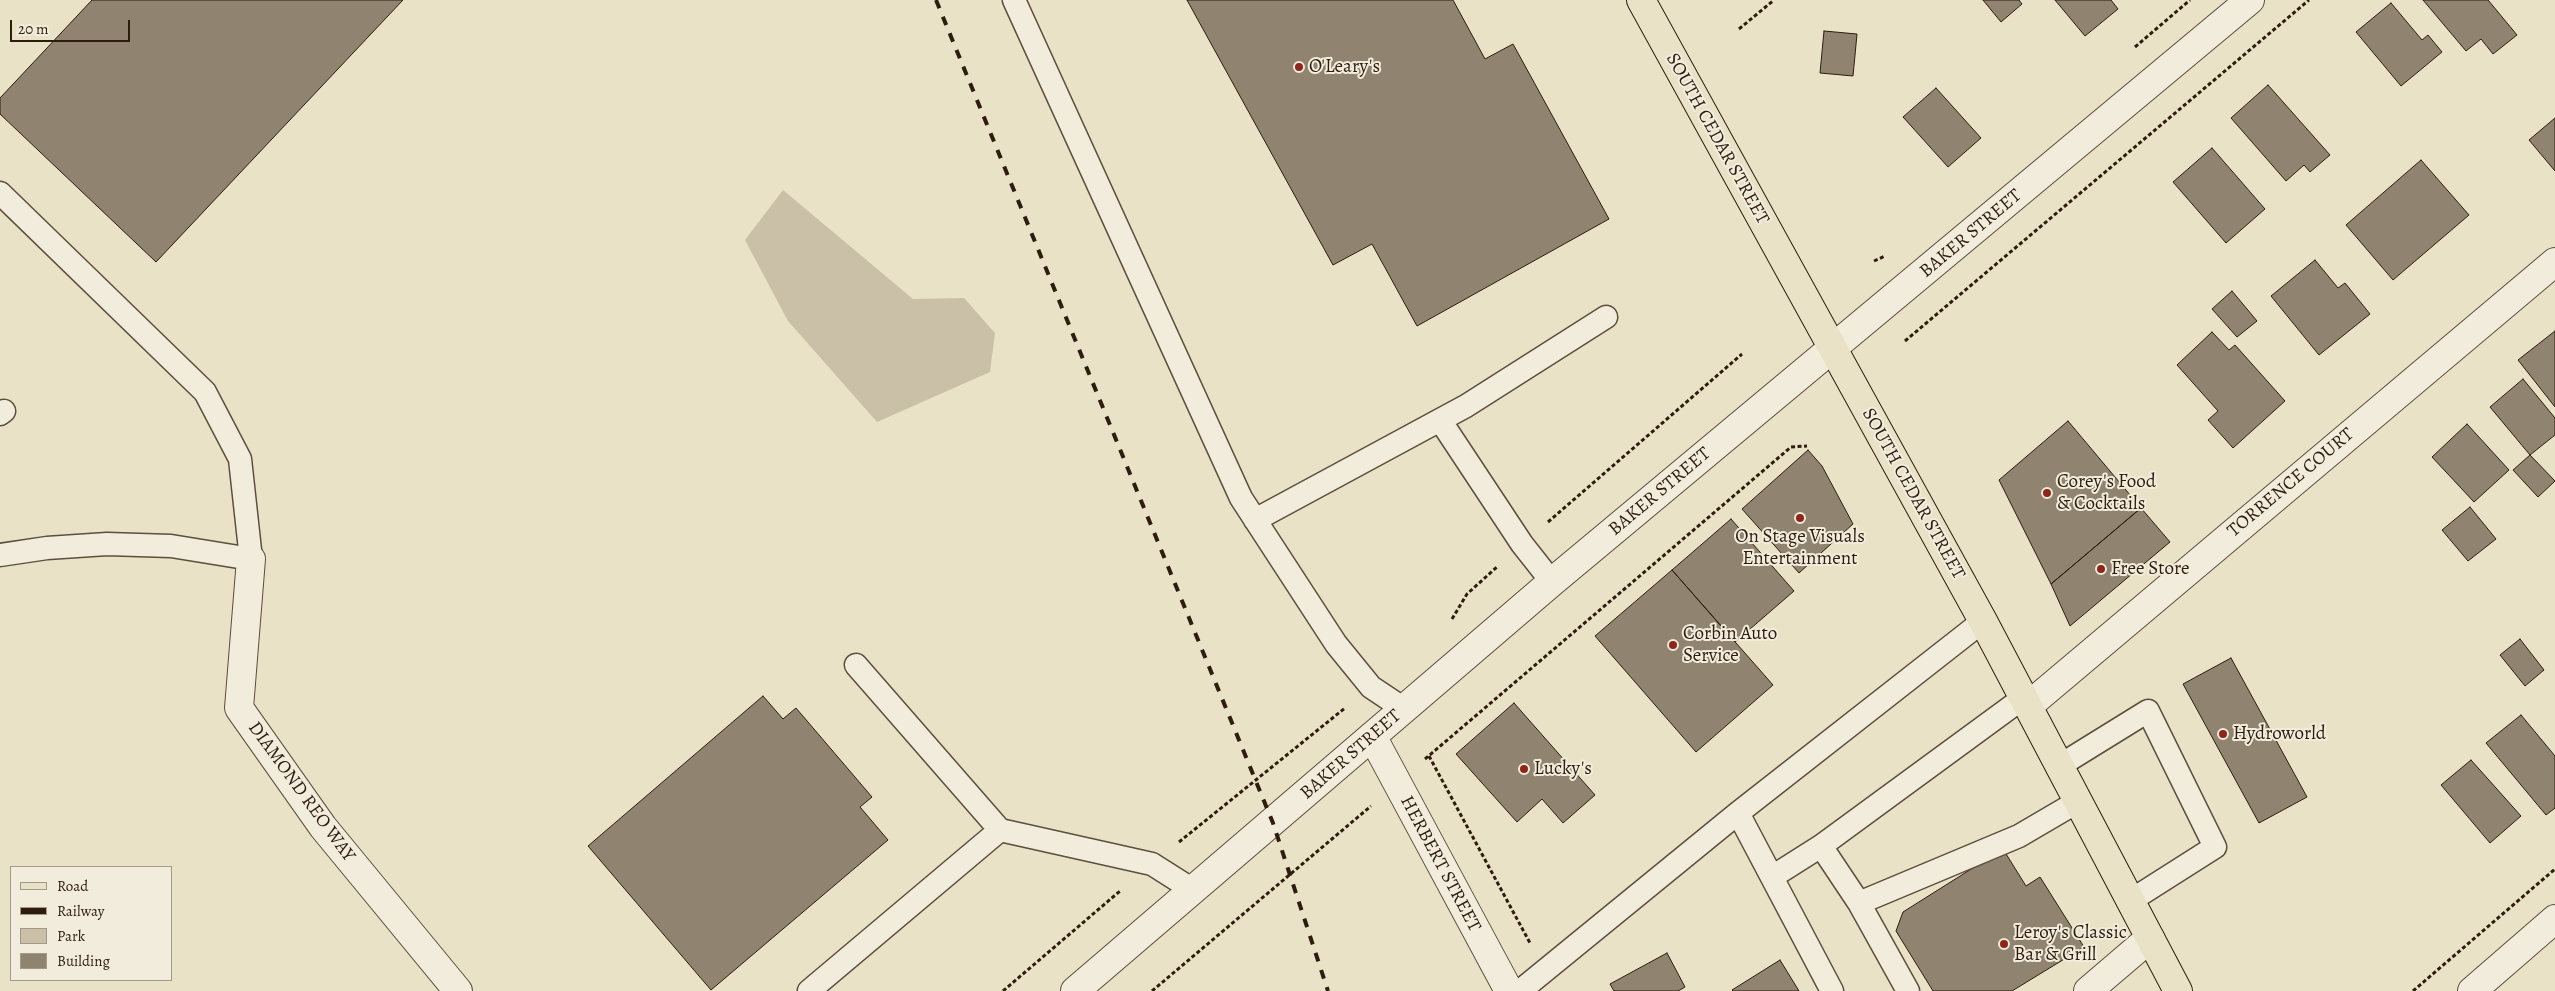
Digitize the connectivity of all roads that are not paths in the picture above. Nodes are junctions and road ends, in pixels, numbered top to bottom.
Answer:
1 (1014, 0) edge
2 (1641, 0) edge
3 (2250, 0) edge
4 (0, 193) edge
5 (2555, 262) edge
6 (1606, 317) dead end
7 (1832, 350) junction
8 (1440, 420) junction
9 (1255, 520) junction
10 (0, 555) edge
11 (251, 559) junction
12 (1552, 582) junction
13 (1983, 621) junction
14 (856, 665) dead end
15 (2026, 702) junction
16 (1404, 709) junction
17 (1372, 736) junction
18 (2059, 766) junction
19 (2077, 802) junction
20 (1738, 813) junction
21 (1000, 830) junction
22 (1821, 846) junction
23 (1772, 877) junction
24 (1193, 890) junction
25 (2130, 901) junction
26 (1859, 903) junction
27 (2555, 919) edge
28 (2150, 938) junction
29 (458, 991) edge
30 (809, 991) edge
31 (1075, 991) edge
32 (1509, 991) edge
33 (1520, 991) edge
34 (1832, 991) edge
35 (1908, 991) edge
36 (2088, 991) edge
37 (2178, 991) edge
38 (2472, 991) edge

1 - 9 lane
2 - 7 main road, SOUTH CEDAR STREET
3 - 7 street, BAKER STREET
4 - 11 lane
5 - 15 street, TORRENCE COURT
6 - 8 lane
7 - 12 street, BAKER STREET
7 - 13 main road, SOUTH CEDAR STREET
8 - 9 lane
8 - 12 lane
9 - 16 lane
10 - 11 lane
11 - 29 street, DIAMOND REO WAY
12 - 16 street, BAKER STREET
13 - 15 main road, SOUTH CEDAR STREET
13 - 20 lane
14 - 21 lane
15 - 18 main road, SOUTH CEDAR STREET
15 - 22 lane
16 - 17 street, BAKER STREET
17 - 24 street, BAKER STREET
17 - 32 street, HERBERT STREET
18 - 19 main road, SOUTH CEDAR STREET
18 - 25 lane
19 - 25 main road, SOUTH CEDAR STREET
19 - 26 lane
20 - 23 lane
20 - 33 lane
21 - 24 lane
21 - 30 lane
22 - 23 lane
22 - 26 lane
23 - 34 lane
24 - 31 street, BAKER STREET
25 - 28 main road, SOUTH CEDAR STREET
26 - 35 lane
27 - 38 street
28 - 36 street
28 - 37 main road, SOUTH CEDAR STREET

